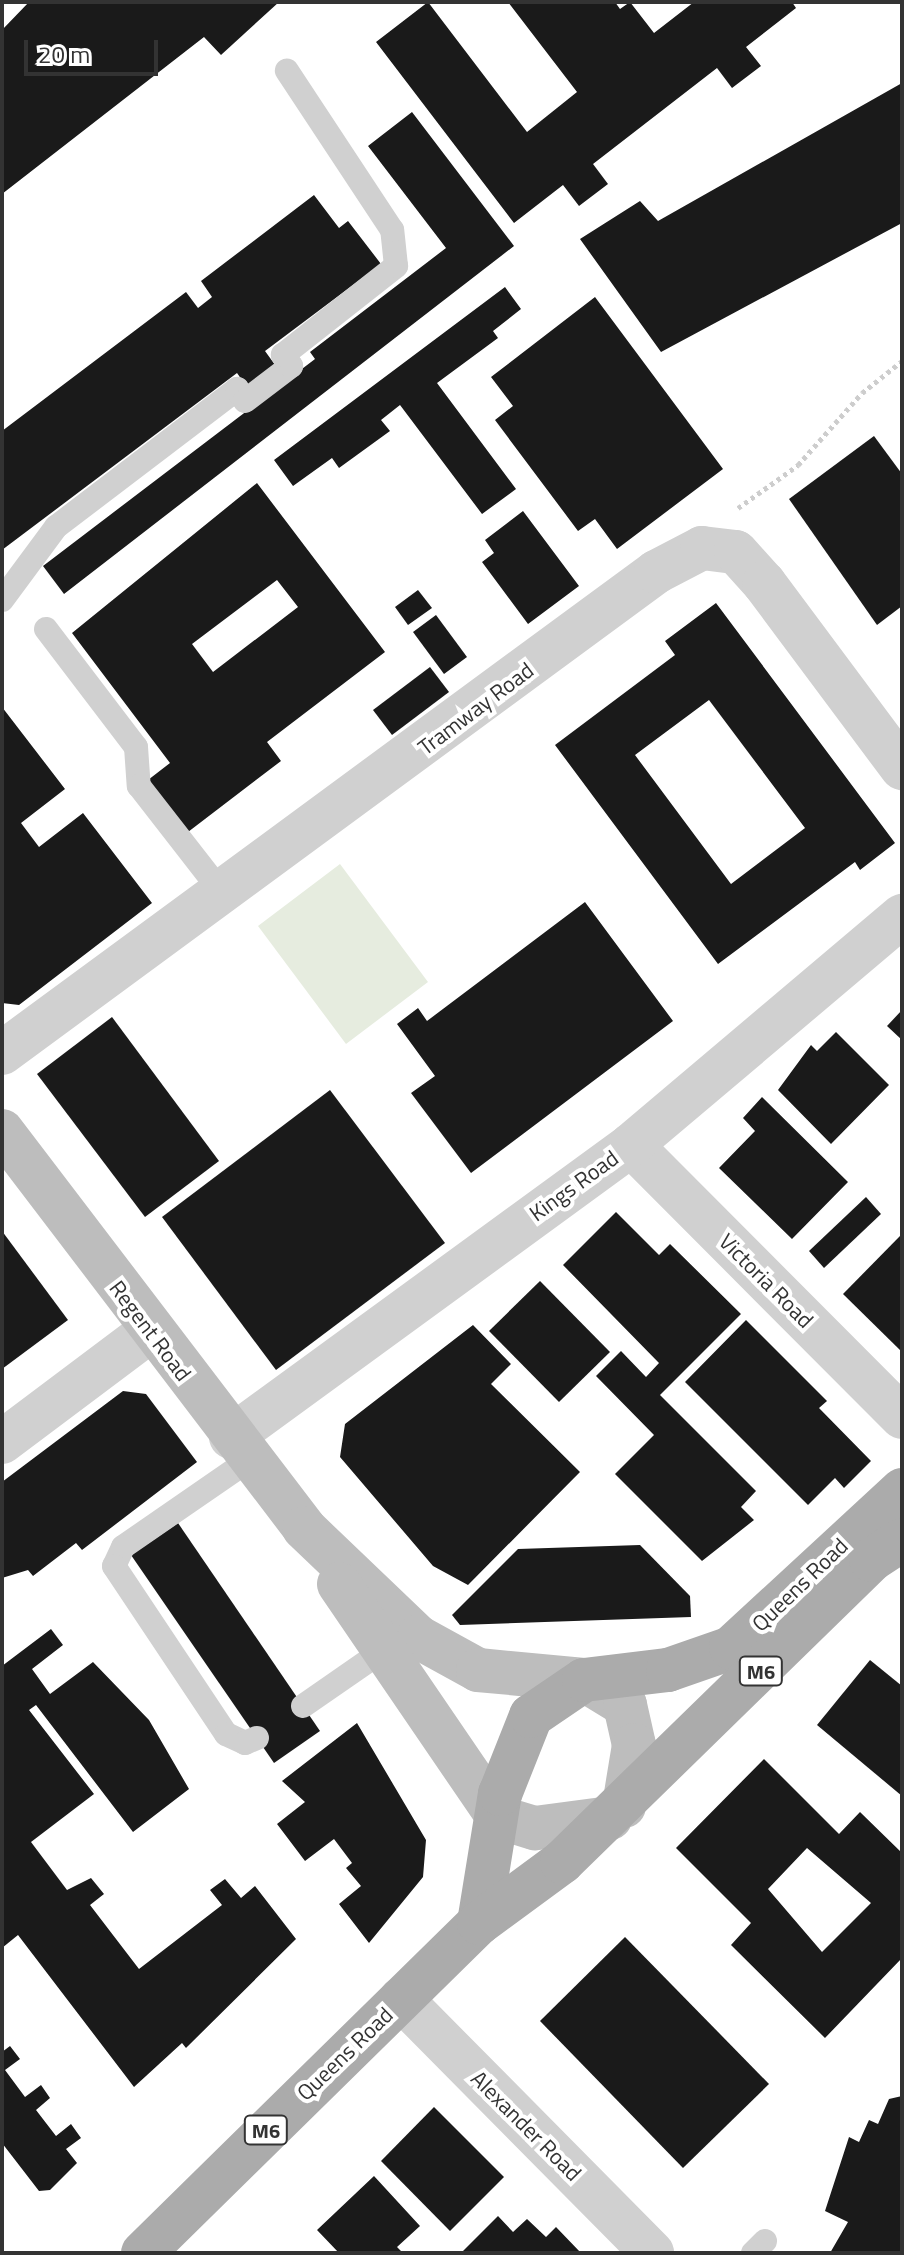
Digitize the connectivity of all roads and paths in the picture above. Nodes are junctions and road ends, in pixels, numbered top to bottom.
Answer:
1 (287, 71) dead end
2 (902, 361) edge
3 (718, 547) junction
4 (2, 600) edge
5 (46, 629) dead end
6 (902, 768) edge
7 (223, 894) junction
8 (902, 916) edge
9 (2, 1053) edge
10 (2, 1131) edge
11 (631, 1145) junction
12 (150, 1331) junction
13 (902, 1417) edge
14 (2, 1442) edge
15 (240, 1448) junction
16 (902, 1490) edge
17 (304, 1528) junction
18 (902, 1540) edge
19 (381, 1652) junction
20 (584, 1680) junction
21 (303, 1706) dead end
22 (257, 1738) dead end
23 (617, 1812) junction
24 (498, 1817) junction
25 (479, 1923) junction
26 (401, 1999) junction
27 (143, 2253) edge
28 (652, 2253) edge

1 - 4 lane
2 - 3 path
3 - 6 street
3 - 7 street, Tramway Road
5 - 7 lane
7 - 9 street, Tramway Road
8 - 11 street, Kings Road
10 - 12 main road, Regent Road
11 - 13 street, Victoria Road
11 - 15 street, Kings Road
12 - 14 street
12 - 15 main road, Regent Road
15 - 17 main road, Regent Road
15 - 22 lane
16 - 20 main road, Queens Road / M6
17 - 19 main road, Regent Road
17 - 20 main road, Regent Road
18 - 23 main road, Queens Road / M6
19 - 21 lane
19 - 24 main road, Regent Road
20 - 23 main road
20 - 24 main road, Queens Road / M6
23 - 24 main road
23 - 25 main road, Queens Road / M6
24 - 25 main road, Queens Road / M6
25 - 26 main road, Queens Road / M6
26 - 27 main road, Queens Road / M6
26 - 28 street, Alexander Road

